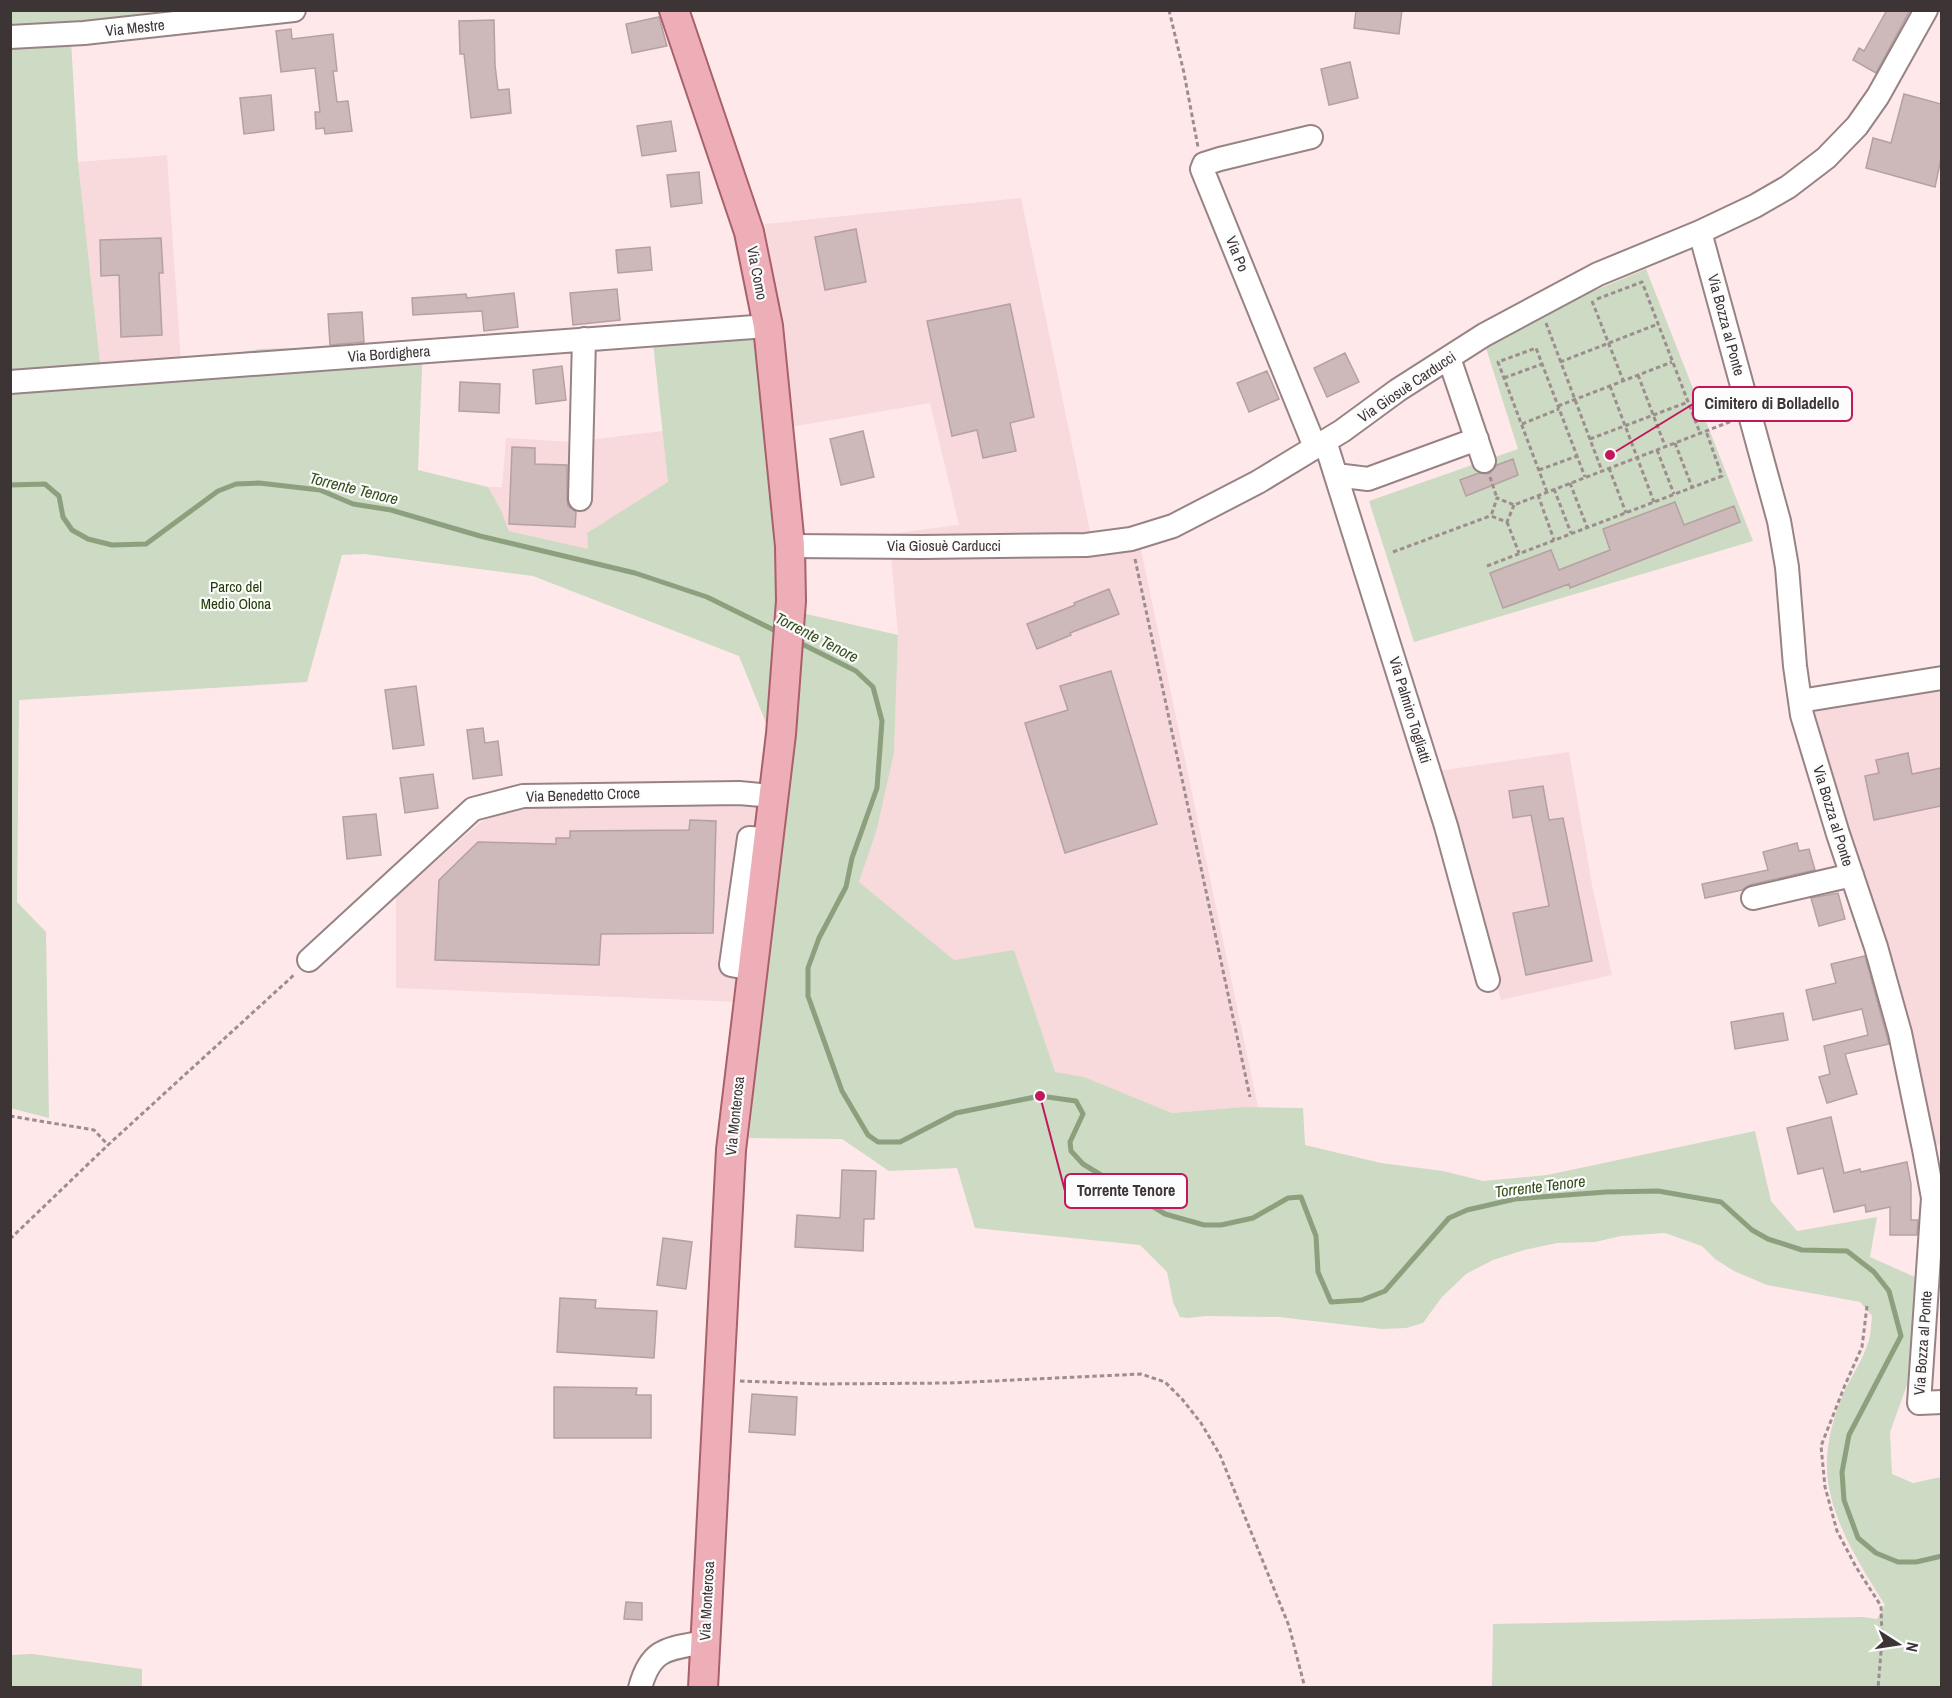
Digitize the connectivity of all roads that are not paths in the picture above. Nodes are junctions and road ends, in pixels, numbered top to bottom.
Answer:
1 (294, 10) edge
2 (674, 10) edge
3 (1926, 10) edge
4 (10, 37) edge
5 (1311, 137) dead end
6 (1700, 232) junction
7 (768, 326) junction
8 (584, 339) junction
9 (1449, 358) junction
10 (10, 382) edge
11 (1477, 439) junction
12 (1320, 444) junction
13 (1484, 461) dead end
14 (1336, 475) junction
15 (580, 499) dead end
16 (790, 546) junction
17 (1941, 678) edge
18 (1800, 701) junction
19 (773, 796) junction
20 (1852, 875) junction
21 (1753, 898) dead end
22 (309, 960) road end
23 (1488, 980) dead end
24 (1933, 1148) edge
25 (1935, 1269) edge
26 (1941, 1402) edge
27 (705, 1642) junction
28 (640, 1688) edge
29 (703, 1688) edge

1 - 4 street, Via Mestre
2 - 7 main road, Via Como
3 - 6 street, Via Giosuè Carducci
5 - 12 street, Via Po
6 - 9 street, Via Giosuè Carducci
6 - 18 street, Via Bozza al Ponte
7 - 8 street, Via Bordighera
7 - 16 main road, Via Como
8 - 10 street, Via Bordighera
8 - 15 street
9 - 11 street
9 - 12 street, Via Giosuè Carducci
11 - 13 street
11 - 14 street
12 - 14 street, Via Palmiro Togliatti
12 - 16 street, Via Giosuè Carducci
14 - 23 street, Via Palmiro Togliatti
16 - 19 main road, Via Monterosa
17 - 18 street
18 - 20 street, Via Bozza al Ponte
19 - 22 street, Via Benedetto Croce
19 - 27 main road, Via Monterosa
20 - 21 street
20 - 24 street, Via Bozza al Ponte
24 - 25 street, Via Bozza al Ponte
25 - 26 street, Via Bozza al Ponte
27 - 28 street
27 - 29 main road, Via Monterosa

